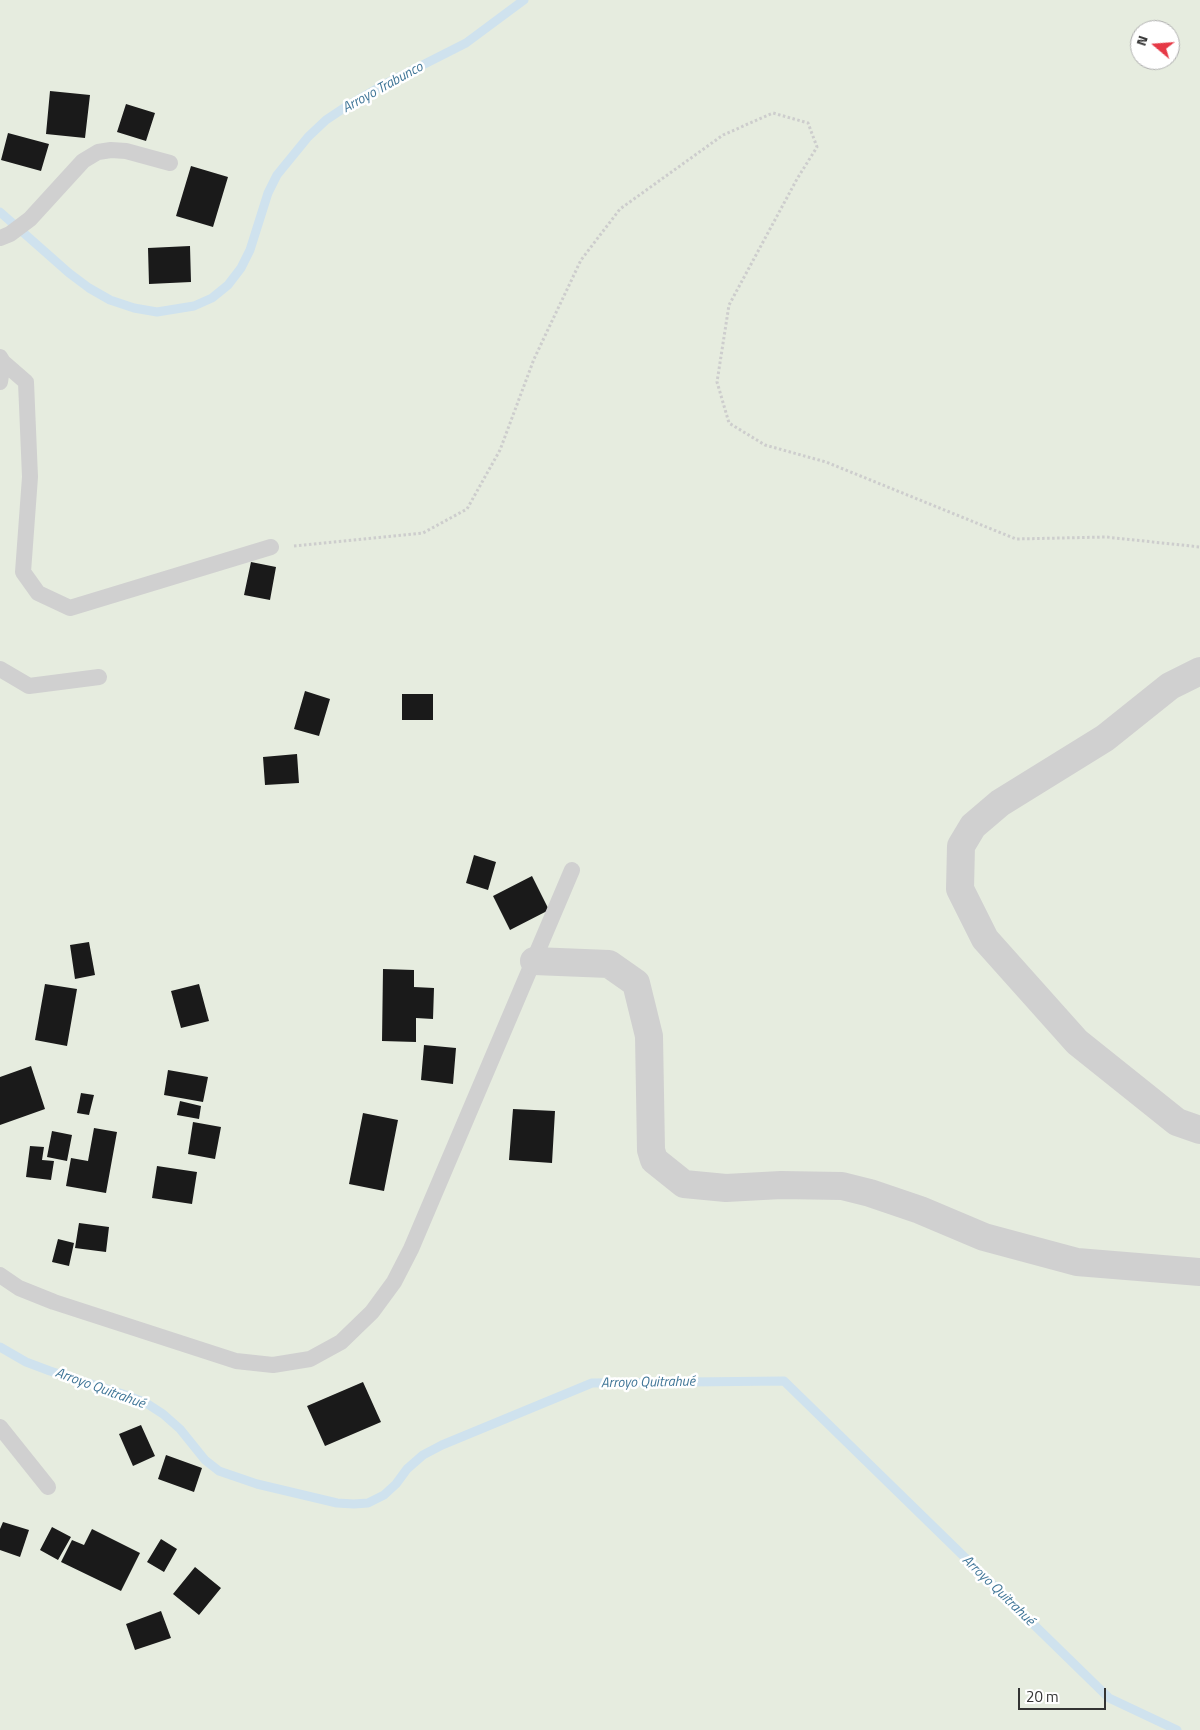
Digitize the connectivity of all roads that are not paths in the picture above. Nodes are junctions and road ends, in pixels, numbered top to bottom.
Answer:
1 (170, 163) dead end
2 (5, 236) edge
3 (1, 359) edge
4 (0, 382) edge
5 (271, 547) road end
6 (0, 668) edge
7 (1200, 671) edge
8 (99, 678) dead end
9 (572, 870) dead end
10 (534, 961) junction
11 (1200, 1130) edge
12 (1200, 1272) edge
13 (0, 1275) edge
14 (0, 1427) edge
15 (48, 1487) dead end

1 - 2 lane
3 - 4 lane
3 - 5 lane
6 - 8 lane
7 - 11 street
9 - 10 lane
10 - 12 street
10 - 13 lane
14 - 15 lane

